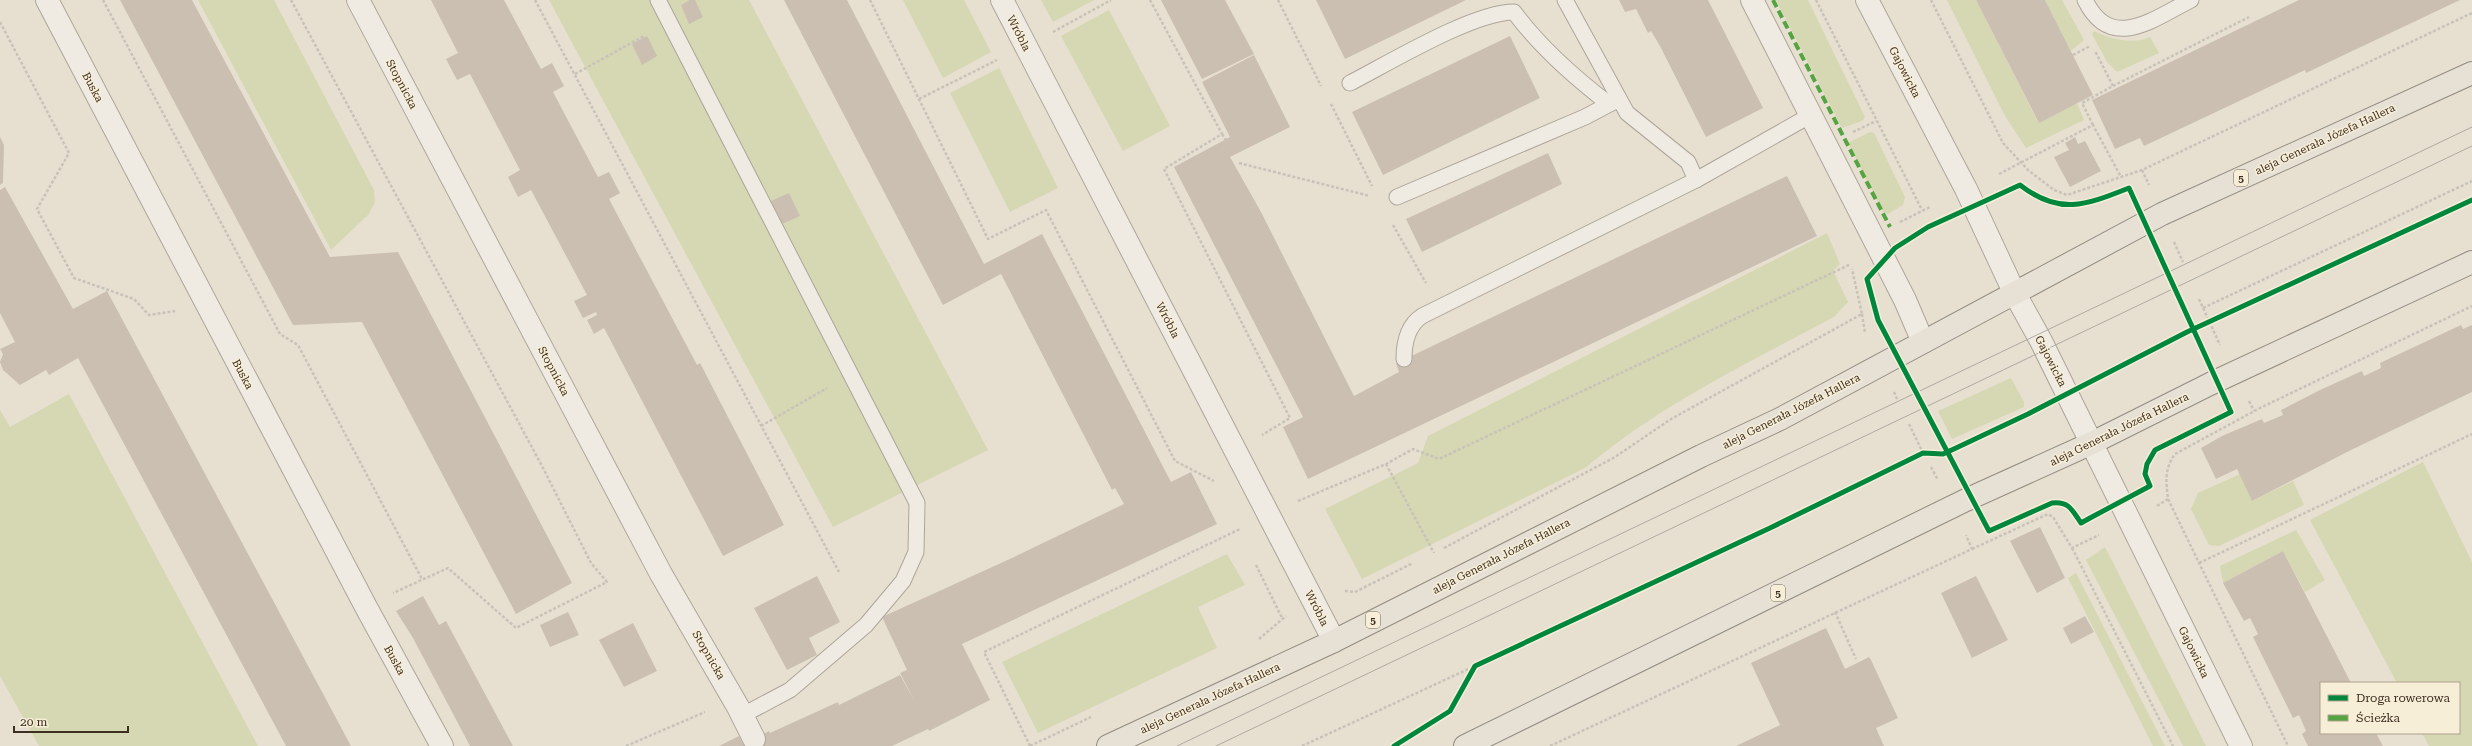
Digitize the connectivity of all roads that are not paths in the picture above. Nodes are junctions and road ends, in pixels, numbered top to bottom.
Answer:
1 (47, 0) edge
2 (358, 0) edge
3 (658, 0) edge
4 (1002, 0) edge
5 (1566, 0) edge
6 (1752, 0) edge
7 (1867, 0) edge
8 (2085, 0) edge
9 (2191, 0) edge
10 (2472, 72) edge
11 (1350, 83) dead end
12 (1614, 102) junction
13 (1811, 115) junction
14 (1696, 180) junction
15 (1396, 196) dead end
16 (2472, 262) edge
17 (2016, 294) junction
18 (1923, 342) junction
19 (1404, 359) dead end
20 (2092, 443) junction
21 (1334, 641) junction
22 (743, 715) junction
23 (754, 739) dead end
24 (442, 746) edge
25 (1108, 746) edge
26 (1465, 746) edge
27 (2241, 746) edge

1 - 24 street, Buska
2 - 22 street, Stopnicka
3 - 22 lane
4 - 21 street, Wróbla
5 - 12 lane
6 - 13 street
7 - 17 street, Gajowicka
8 - 9 lane
10 - 17 main road, aleja Generała Józefa Hallera / 5
11 - 12 lane
12 - 14 lane
12 - 15 lane
13 - 14 lane
13 - 18 street
14 - 19 lane
16 - 20 main road, aleja Generała Józefa Hallera / 5
17 - 18 main road, aleja Generała Józefa Hallera / 5
17 - 20 street, Gajowicka
18 - 21 main road, aleja Generała Józefa Hallera / 5
20 - 26 main road, aleja Generała Józefa Hallera / 5
20 - 27 street, Gajowicka
21 - 25 main road, aleja Generała Józefa Hallera / 5
22 - 23 street, Stopnicka

